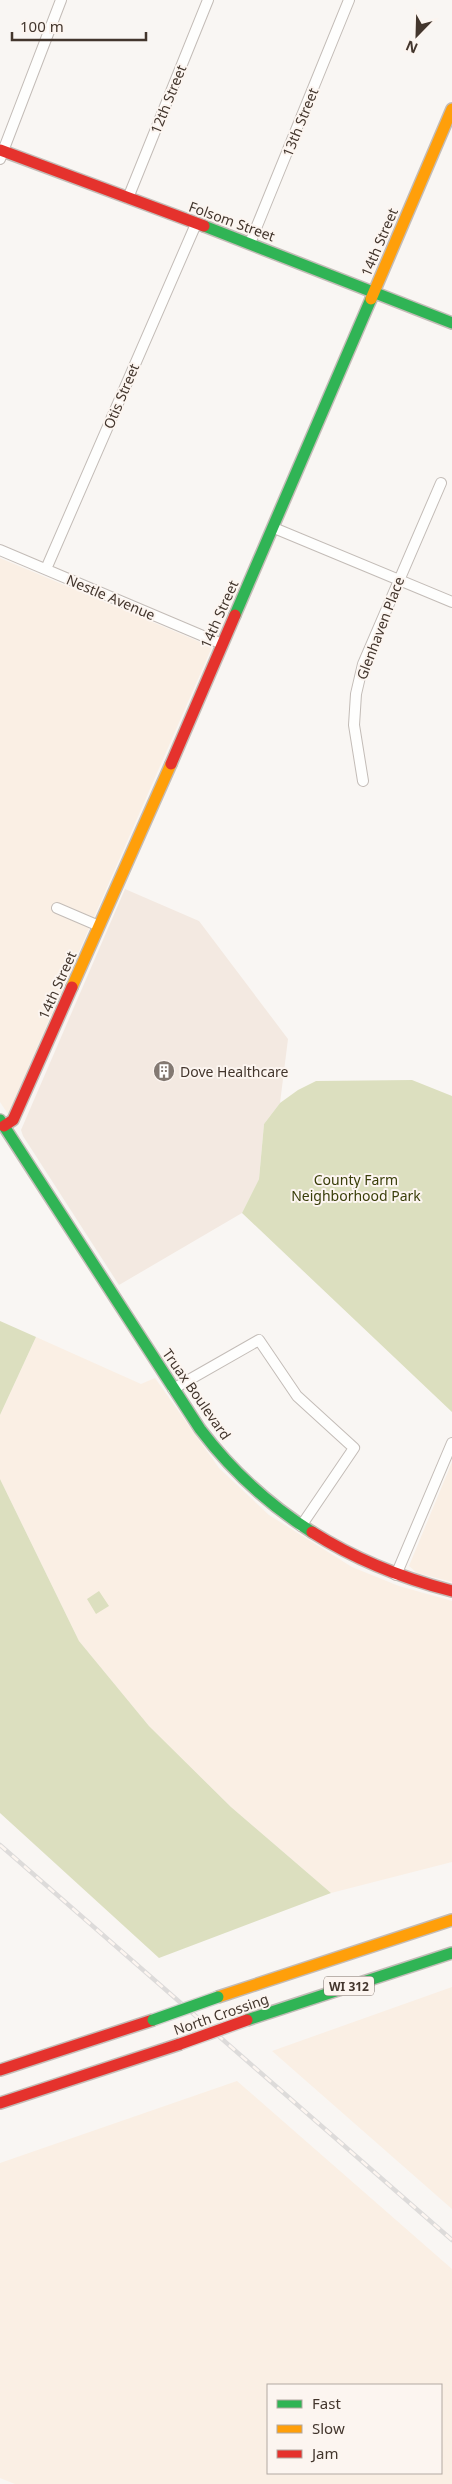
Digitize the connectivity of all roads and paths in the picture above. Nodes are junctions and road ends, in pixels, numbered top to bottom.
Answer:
1 (61, 0) edge
2 (208, 0) edge
3 (349, 0) edge
4 (452, 109) edge
5 (1, 154) edge
6 (128, 198) junction
7 (196, 224) junction
8 (250, 243) junction
9 (374, 291) junction
10 (452, 323) edge
11 (441, 483) dead end
12 (274, 528) junction
13 (0, 550) edge
14 (46, 569) junction
15 (398, 580) junction
16 (452, 602) edge
17 (222, 644) junction
18 (364, 781) dead end
19 (57, 908) dead end
20 (100, 926) junction
21 (2, 1123) edge
22 (173, 1389) junction
23 (452, 1443) edge
24 (301, 1526) junction
25 (396, 1575) junction
26 (452, 1591) edge
27 (452, 1920) edge
28 (452, 1952) edge
29 (0, 2070) edge
30 (0, 2104) edge

1 - 5 street
2 - 6 street, 12th Street
3 - 8 street, 13th Street
4 - 9 main road, 14th Street
5 - 6 main road, Folsom Street
6 - 7 main road, Folsom Street
7 - 8 main road, Folsom Street
7 - 14 street, Otis Street
8 - 9 main road, Folsom Street
9 - 10 main road, Folsom Street
9 - 12 main road, 14th Street
11 - 15 street, Glenhaven Place
12 - 15 street
12 - 17 main road, 14th Street
13 - 14 street, Nestle Avenue
14 - 17 street, Nestle Avenue
15 - 16 street
15 - 18 street, Glenhaven Place
17 - 20 main road, 14th Street
19 - 20 street
20 - 21 main road, 14th Street
21 - 22 main road, Truax Boulevard
22 - 24 main road, Truax Boulevard
22 - 24 street
23 - 25 street
24 - 25 main road, Truax Boulevard
25 - 26 main road, Truax Boulevard
27 - 29 main road, North Crossing, bridge
28 - 30 main road, North Crossing / WI 312, bridge

